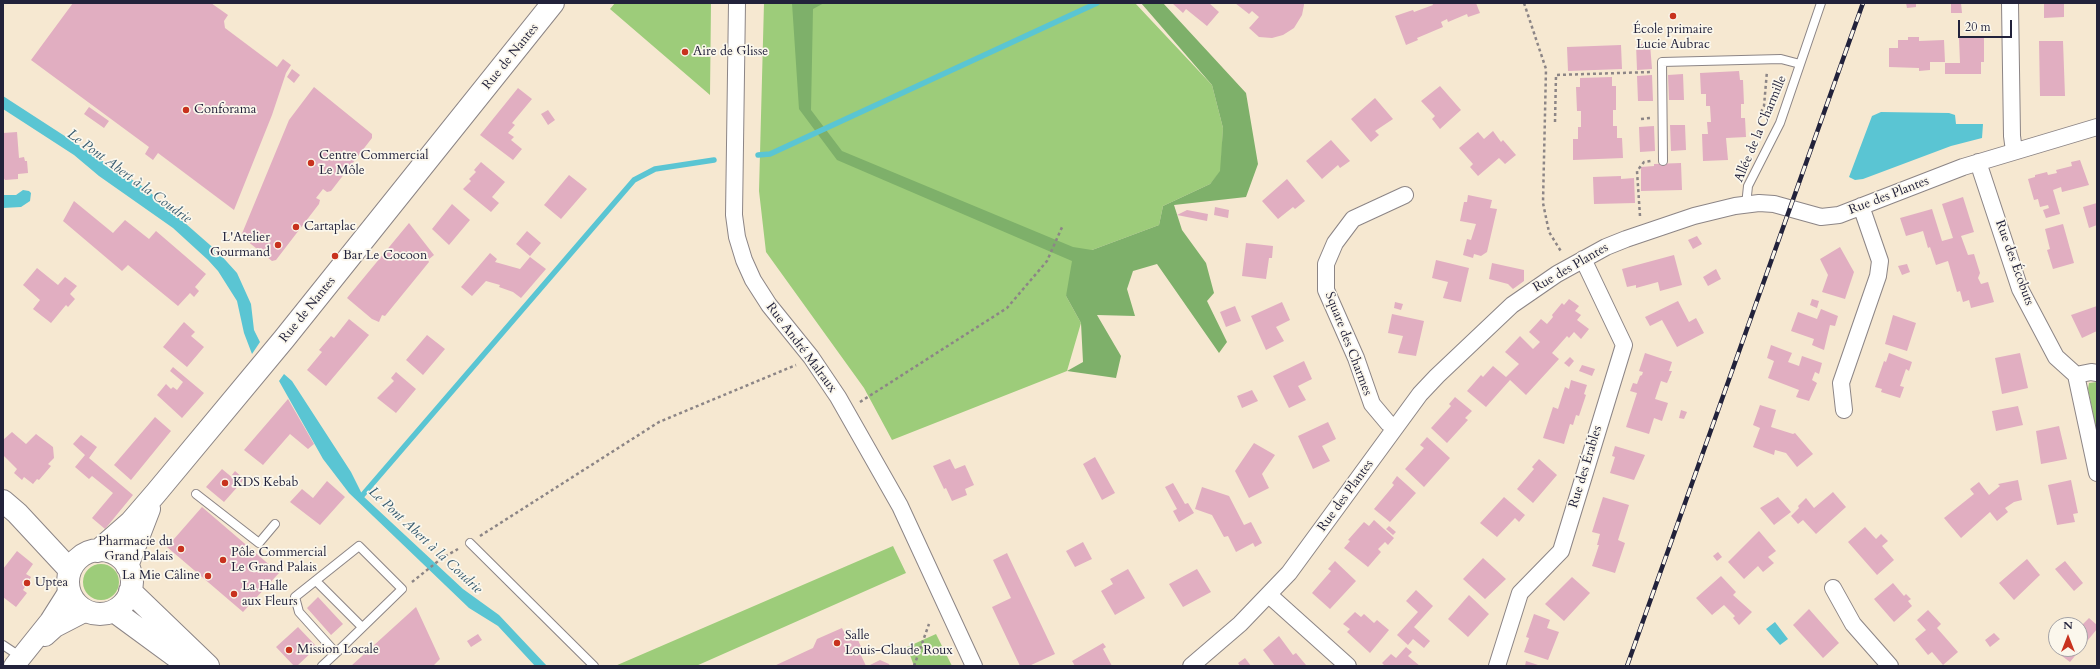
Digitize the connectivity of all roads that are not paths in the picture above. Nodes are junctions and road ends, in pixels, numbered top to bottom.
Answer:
1 (553, 3) edge
2 (736, 3) edge
3 (2010, 3) edge
4 (1820, 6) edge
5 (1800, 64) junction
6 (2097, 127) edge
7 (2014, 151) junction
8 (1663, 160) road end
9 (1978, 162) junction
10 (1404, 195) dead end
11 (1746, 205) junction
12 (1861, 206) junction
13 (1576, 263) junction
14 (2097, 373) edge
15 (2076, 375) junction
16 (1844, 410) dead end
17 (1395, 428) junction
18 (2097, 473) edge
19 (156, 493) junction
20 (196, 494) dead end
21 (10, 507) edge
22 (275, 524) dead end
23 (470, 542) road end
24 (127, 566) junction
25 (81, 567) junction
26 (316, 581) junction
27 (1833, 588) dead end
28 (130, 591) junction
29 (1269, 595) junction
30 (86, 611) junction
31 (114, 611) junction
32 (362, 627) junction
33 (3, 645) edge
34 (336, 653) junction
35 (21, 658) edge
36 (189, 666) edge
37 (208, 666) edge
38 (322, 666) edge
39 (594, 666) edge
40 (974, 666) edge
41 (1191, 666) edge
42 (1348, 666) edge
43 (1497, 666) edge
44 (1890, 666) edge

1 - 19 main road, Rue de Nantes
2 - 40 street, Rue André Malraux
3 - 7 street
4 - 5 lane, Allée de la Charmille
5 - 8 lane, Allée de la Charmille
5 - 11 lane, Allée de la Charmille
6 - 7 street, Rue des Plantes
7 - 9 street, Rue des Plantes
9 - 12 street, Rue des Plantes
9 - 15 street, Rue des Écobuts
10 - 17 street, Square des Charmes
11 - 12 street, Rue des Plantes
11 - 13 street, Rue des Plantes
12 - 16 street
13 - 17 street, Rue des Plantes
13 - 43 street, Rue des Érables
14 - 15 street
15 - 18 street
17 - 29 street, Rue des Plantes
19 - 24 main road
19 - 25 main road, Rue de Nantes
20 - 22 lane
21 - 25 main road
23 - 39 lane
24 - 25 main road
24 - 28 main road
25 - 30 main road
25 - 35 street, Rue de Nantes
26 - 32 lane
26 - 32 lane
26 - 34 lane
27 - 44 street
28 - 31 main road
28 - 37 main road
29 - 41 street, Rue des Plantes
29 - 42 street
30 - 31 main road
30 - 35 street
31 - 36 main road
32 - 34 lane
33 - 35 lane
34 - 38 lane

